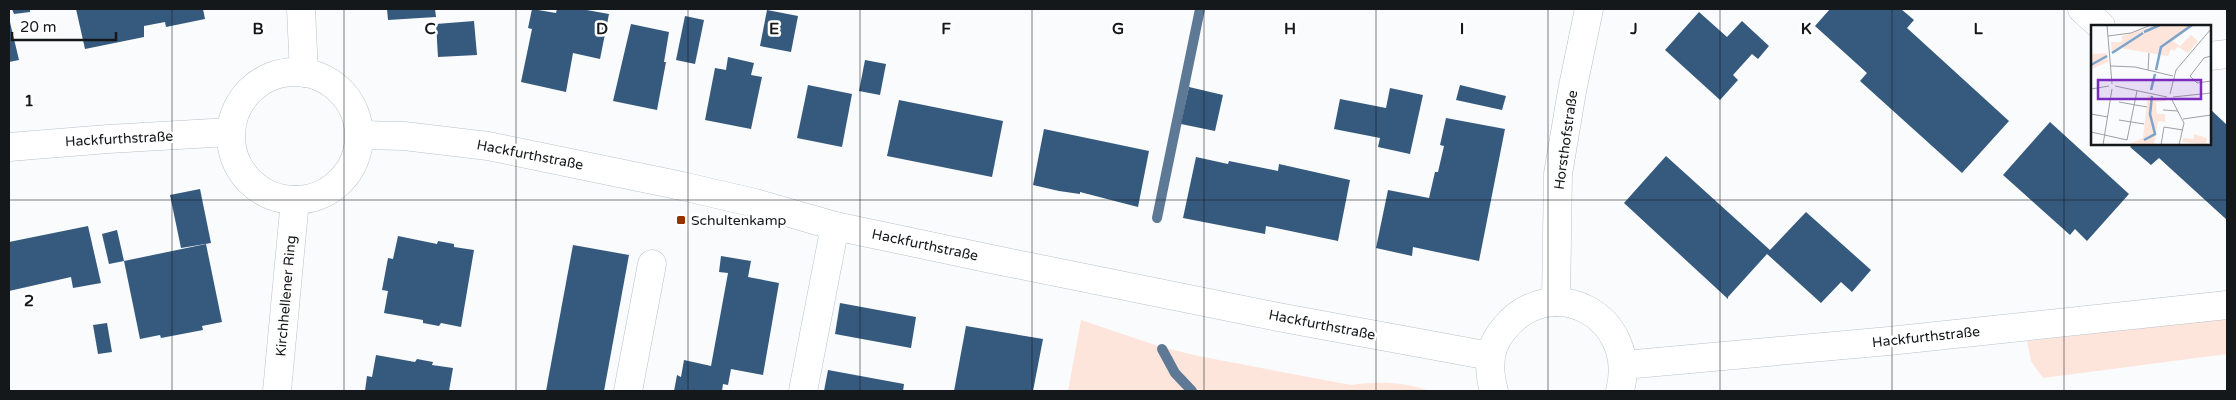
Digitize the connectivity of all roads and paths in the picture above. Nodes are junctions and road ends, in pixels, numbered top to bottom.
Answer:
1 (301, 9) edge
2 (1589, 9) edge
3 (2082, 9) edge
4 (2100, 25) edge
5 (2227, 54) edge
6 (2211, 56) edge
7 (304, 73) junction
8 (230, 132) junction
9 (360, 135) junction
10 (9, 147) edge
11 (295, 200) junction
12 (835, 226) junction
13 (652, 264) dead end
14 (1556, 302) junction
15 (2227, 305) edge
16 (1490, 356) junction
17 (1622, 378) edge
18 (277, 391) edge
19 (628, 391) edge
20 (803, 391) edge
21 (1494, 391) edge

1 - 7 street
2 - 14 street, Horsthofstraße
3 - 4 street
5 - 6 street
7 - 8 street
7 - 9 street
8 - 10 street, Hackfurthstraße
8 - 11 street
9 - 11 street
9 - 12 street, Hackfurthstraße
11 - 18 street, Kirchhellener Ring
12 - 16 street, Hackfurthstraße
12 - 20 street
13 - 19 street
14 - 16 street
14 - 17 street
15 - 17 street, Hackfurthstraße
16 - 21 street

